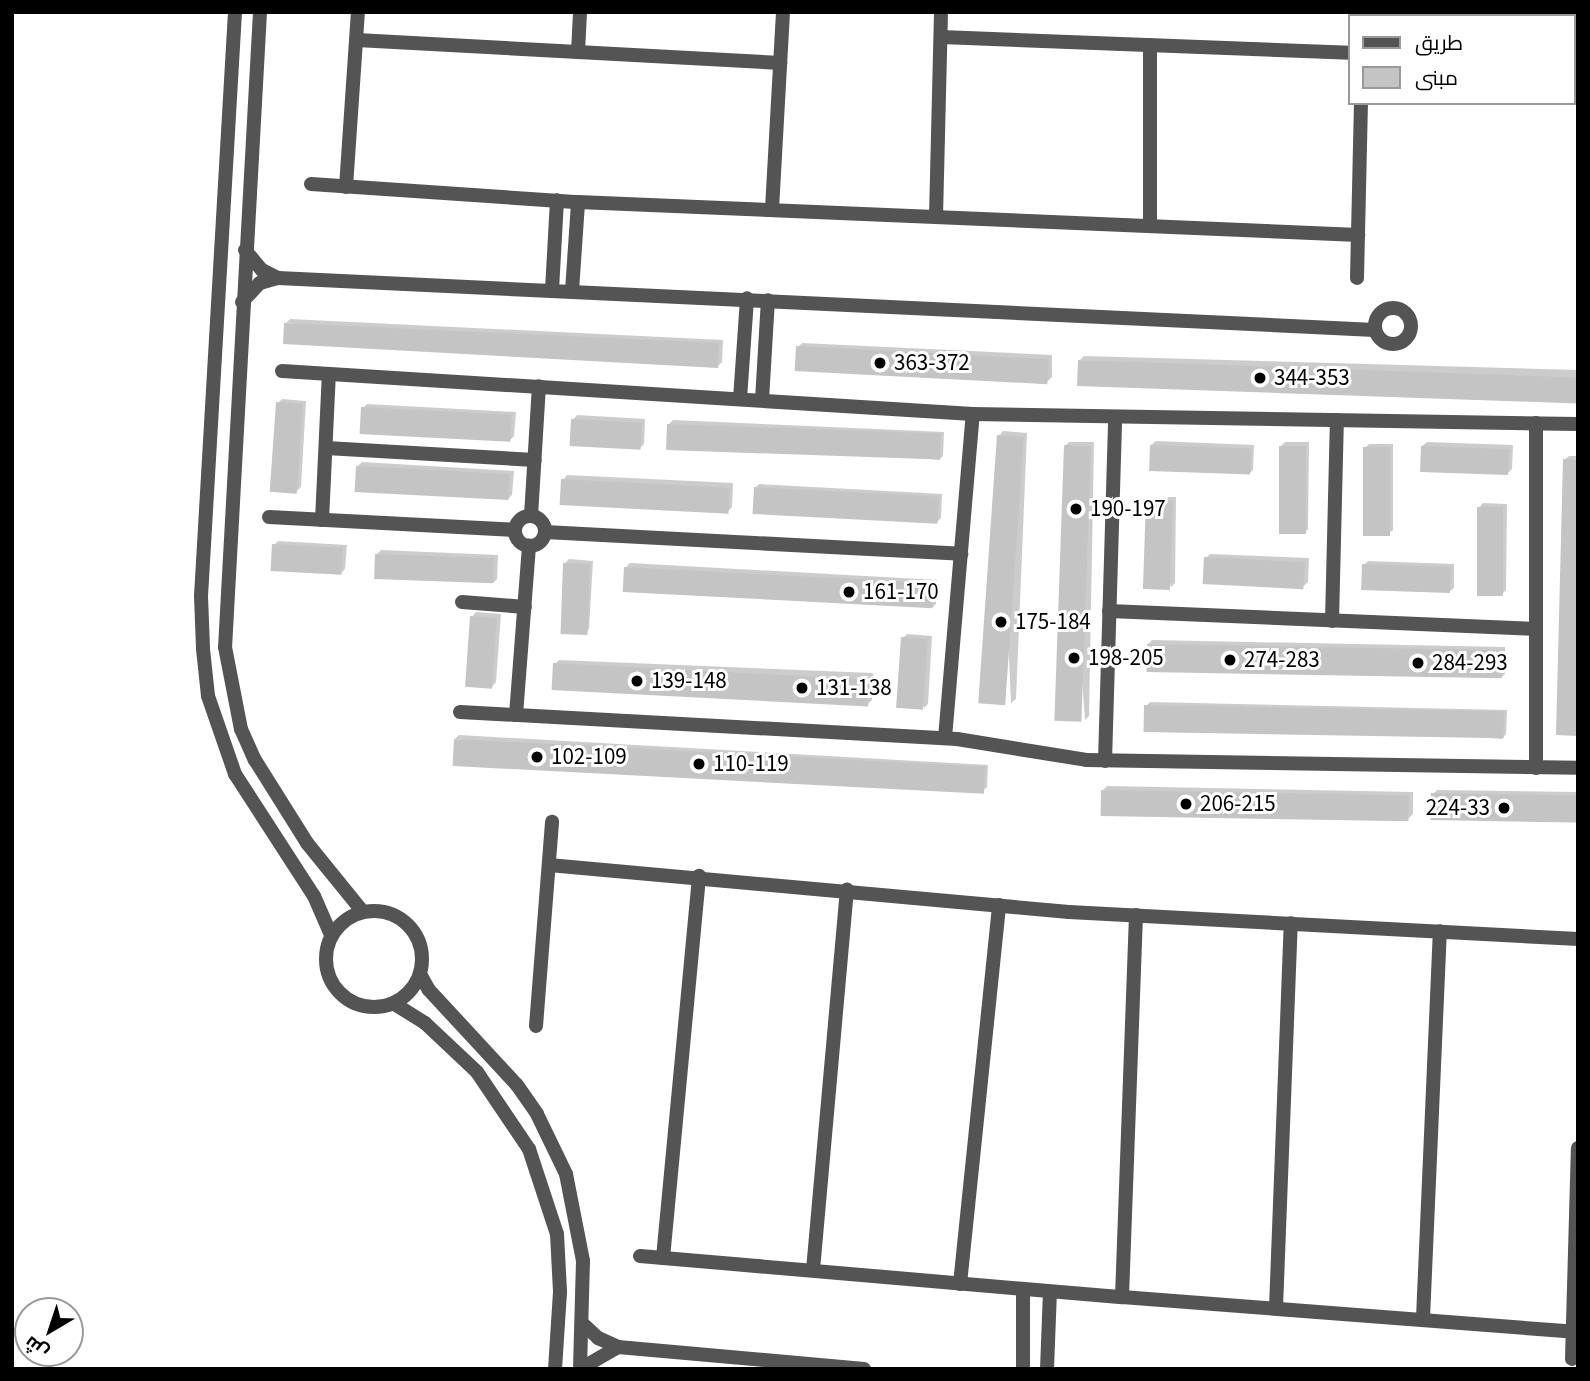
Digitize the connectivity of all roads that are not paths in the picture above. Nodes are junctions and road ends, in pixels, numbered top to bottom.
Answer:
1 (235, 12) edge
2 (260, 12) edge
3 (358, 12) edge
4 (580, 12) edge
5 (783, 12) edge
6 (942, 12) edge
7 (941, 37) junction
8 (357, 40) junction
9 (1150, 45) junction
10 (578, 52) junction
11 (1348, 53) edge
12 (780, 63) junction
13 (1361, 105) edge
14 (311, 184) dead end
15 (346, 187) junction
16 (557, 201) junction
17 (578, 202) junction
18 (772, 209) junction
19 (936, 217) junction
20 (1150, 226) junction
21 (1358, 235) junction
22 (244, 250) junction
23 (278, 278) junction
24 (1357, 278) dead end
25 (552, 290) junction
26 (572, 291) junction
27 (747, 298) junction
28 (768, 300) junction
29 (242, 302) junction
30 (1375, 330) dead end
31 (282, 371) dead end
32 (329, 374) junction
33 (539, 386) junction
34 (740, 399) junction
35 (762, 400) junction
36 (973, 414) junction
37 (1115, 418) junction
38 (1337, 420) junction
39 (1536, 423) junction
40 (1578, 424) edge
41 (326, 448) junction
42 (535, 460) junction
43 (531, 516) junction
44 (269, 517) dead end
45 (321, 520) junction
46 (515, 530) junction
47 (545, 532) junction
48 (529, 545) junction
49 (961, 554) junction
50 (462, 602) dead end
51 (524, 607) junction
52 (1109, 611) junction
53 (1332, 621) junction
54 (1536, 629) junction
55 (460, 712) dead end
56 (516, 715) junction
57 (945, 738) junction
58 (1105, 761) junction
59 (1536, 768) junction
60 (1578, 768) edge
61 (552, 822) dead end
62 (549, 865) junction
63 (698, 876) junction
64 (847, 890) junction
65 (999, 905) junction
66 (363, 912) junction
67 (1136, 915) junction
68 (1291, 923) junction
69 (1440, 931) junction
70 (331, 935) junction
71 (1578, 939) edge
72 (420, 974) junction
73 (393, 1003) junction
74 (536, 1026) dead end
75 (1578, 1149) edge
76 (640, 1256) dead end
77 (663, 1258) junction
78 (813, 1270) junction
79 (960, 1284) junction
80 (1023, 1289) junction
81 (1050, 1292) junction
82 (1122, 1297) junction
83 (1276, 1308) junction
84 (1423, 1318) junction
85 (582, 1323) junction
86 (1572, 1332) junction
87 (618, 1347) junction
88 (1572, 1359) dead end
89 (555, 1369) edge
90 (580, 1369) edge
91 (864, 1369) edge
92 (1023, 1369) edge
93 (1047, 1369) edge

1 - 70 street
2 - 22 street
3 - 8 street
4 - 10 street
5 - 12 street
6 - 7 street
7 - 9 street
7 - 19 street
8 - 10 street
8 - 15 street
9 - 11 street
9 - 20 street
10 - 12 street
12 - 18 street
13 - 21 street
14 - 15 street
15 - 16 street
16 - 17 street
16 - 25 street
17 - 18 street
17 - 26 street
18 - 19 street
19 - 20 street
20 - 21 street
21 - 24 street
22 - 23 street
22 - 29 street
23 - 25 street
23 - 29 street
25 - 26 street
26 - 27 street
27 - 28 street
27 - 34 street
28 - 30 street
28 - 35 street
29 - 66 street
31 - 32 street
32 - 33 street
32 - 41 street
33 - 34 street
33 - 42 street
34 - 35 street
35 - 36 street
36 - 37 street
36 - 49 street
37 - 38 street
37 - 52 street
38 - 39 street
38 - 53 street
39 - 40 street
39 - 54 street
41 - 42 street
41 - 45 street
42 - 43 street
43 - 46 street
43 - 47 street
44 - 45 street
45 - 46 street
46 - 48 street
47 - 48 street
47 - 49 street
48 - 51 street
49 - 57 street
50 - 51 street
51 - 56 street
52 - 53 street
52 - 58 street
53 - 54 street
54 - 59 street
55 - 56 street
56 - 57 street
57 - 58 street
58 - 59 street
59 - 60 street
61 - 62 street
62 - 63 street
62 - 74 street
63 - 64 street
63 - 77 street
64 - 65 street
64 - 78 street
65 - 67 street
65 - 79 street
66 - 70 street
66 - 72 street
67 - 68 street
67 - 82 street
68 - 69 street
68 - 83 street
69 - 71 street
69 - 84 street
70 - 73 street
72 - 73 street
72 - 85 street
73 - 89 street
75 - 86 street
76 - 77 street
77 - 78 street
78 - 79 street
79 - 80 street
80 - 81 street
80 - 92 street
81 - 82 street
81 - 93 street
82 - 83 street
83 - 84 street
84 - 86 street
85 - 87 street
85 - 90 street
86 - 88 street
87 - 90 street
87 - 91 street

